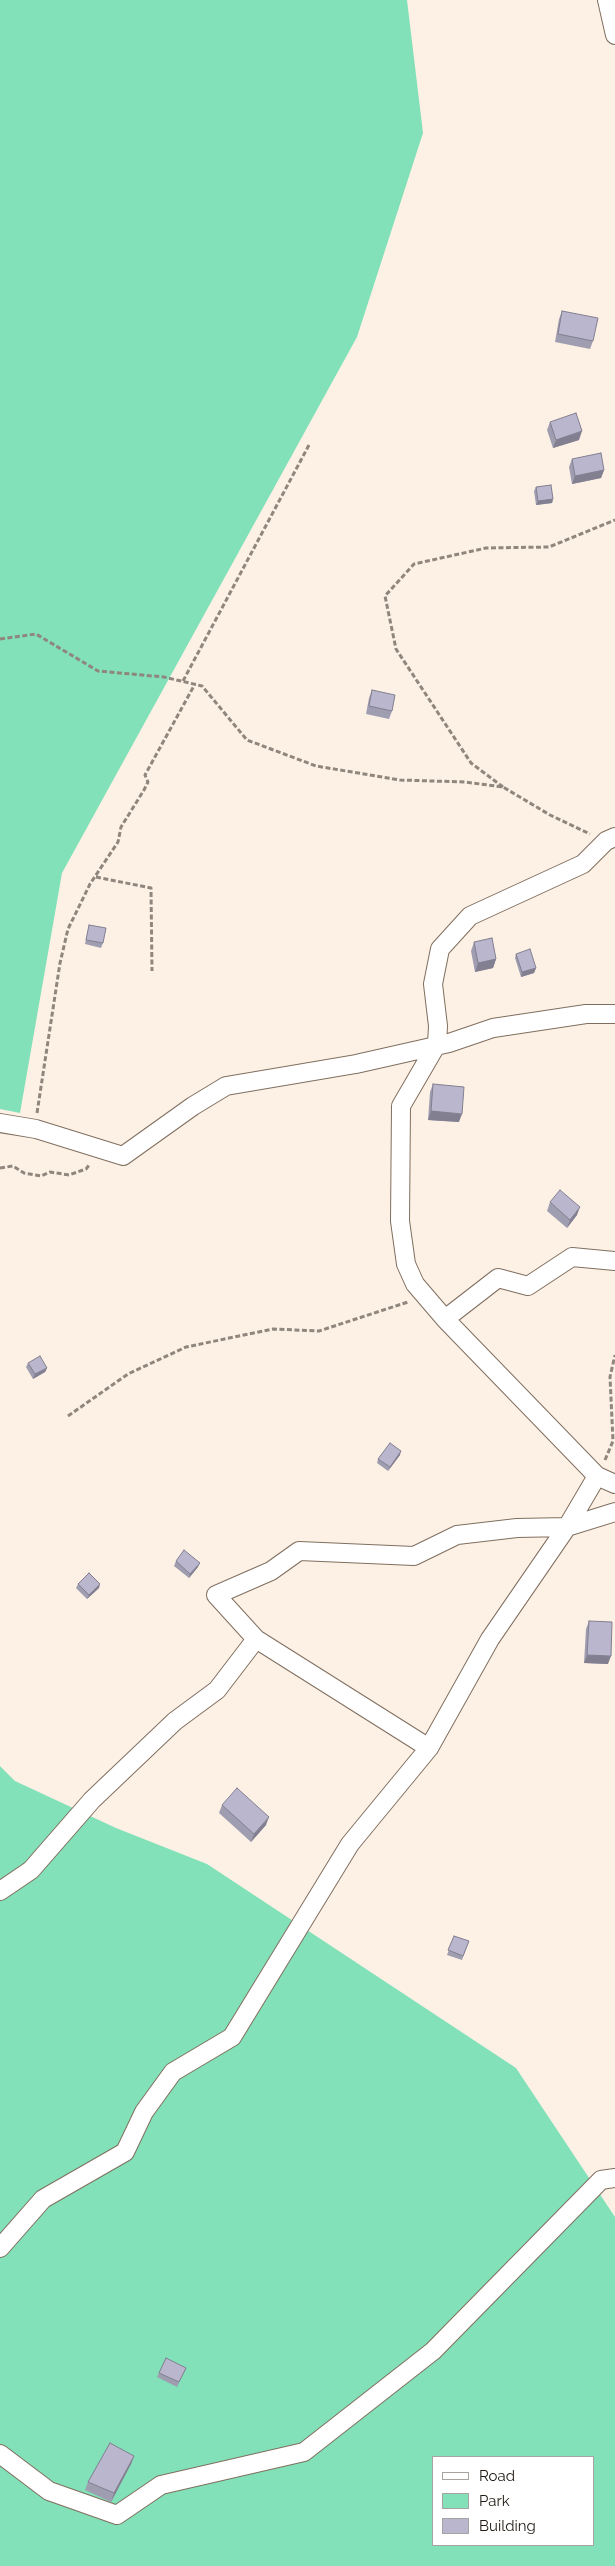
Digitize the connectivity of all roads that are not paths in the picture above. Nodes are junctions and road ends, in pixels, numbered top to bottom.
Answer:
1 (607, 0) edge
2 (615, 35) edge
3 (611, 839) edge
4 (615, 1014) edge
5 (436, 1044) junction
6 (0, 1123) edge
7 (615, 1261) edge
8 (445, 1318) junction
9 (597, 1476) junction
10 (615, 1484) edge
11 (615, 1512) edge
12 (567, 1527) junction
13 (256, 1639) junction
14 (429, 1748) junction
15 (0, 1891) edge
16 (615, 2178) edge
17 (0, 2248) edge
18 (0, 2454) edge

1 - 2 street
3 - 5 street
4 - 5 street
5 - 6 street
5 - 8 street
7 - 8 street
8 - 9 street
9 - 10 street
9 - 12 street
11 - 12 street
12 - 13 street
12 - 14 street
13 - 14 street
13 - 15 street
14 - 17 street
16 - 18 street

